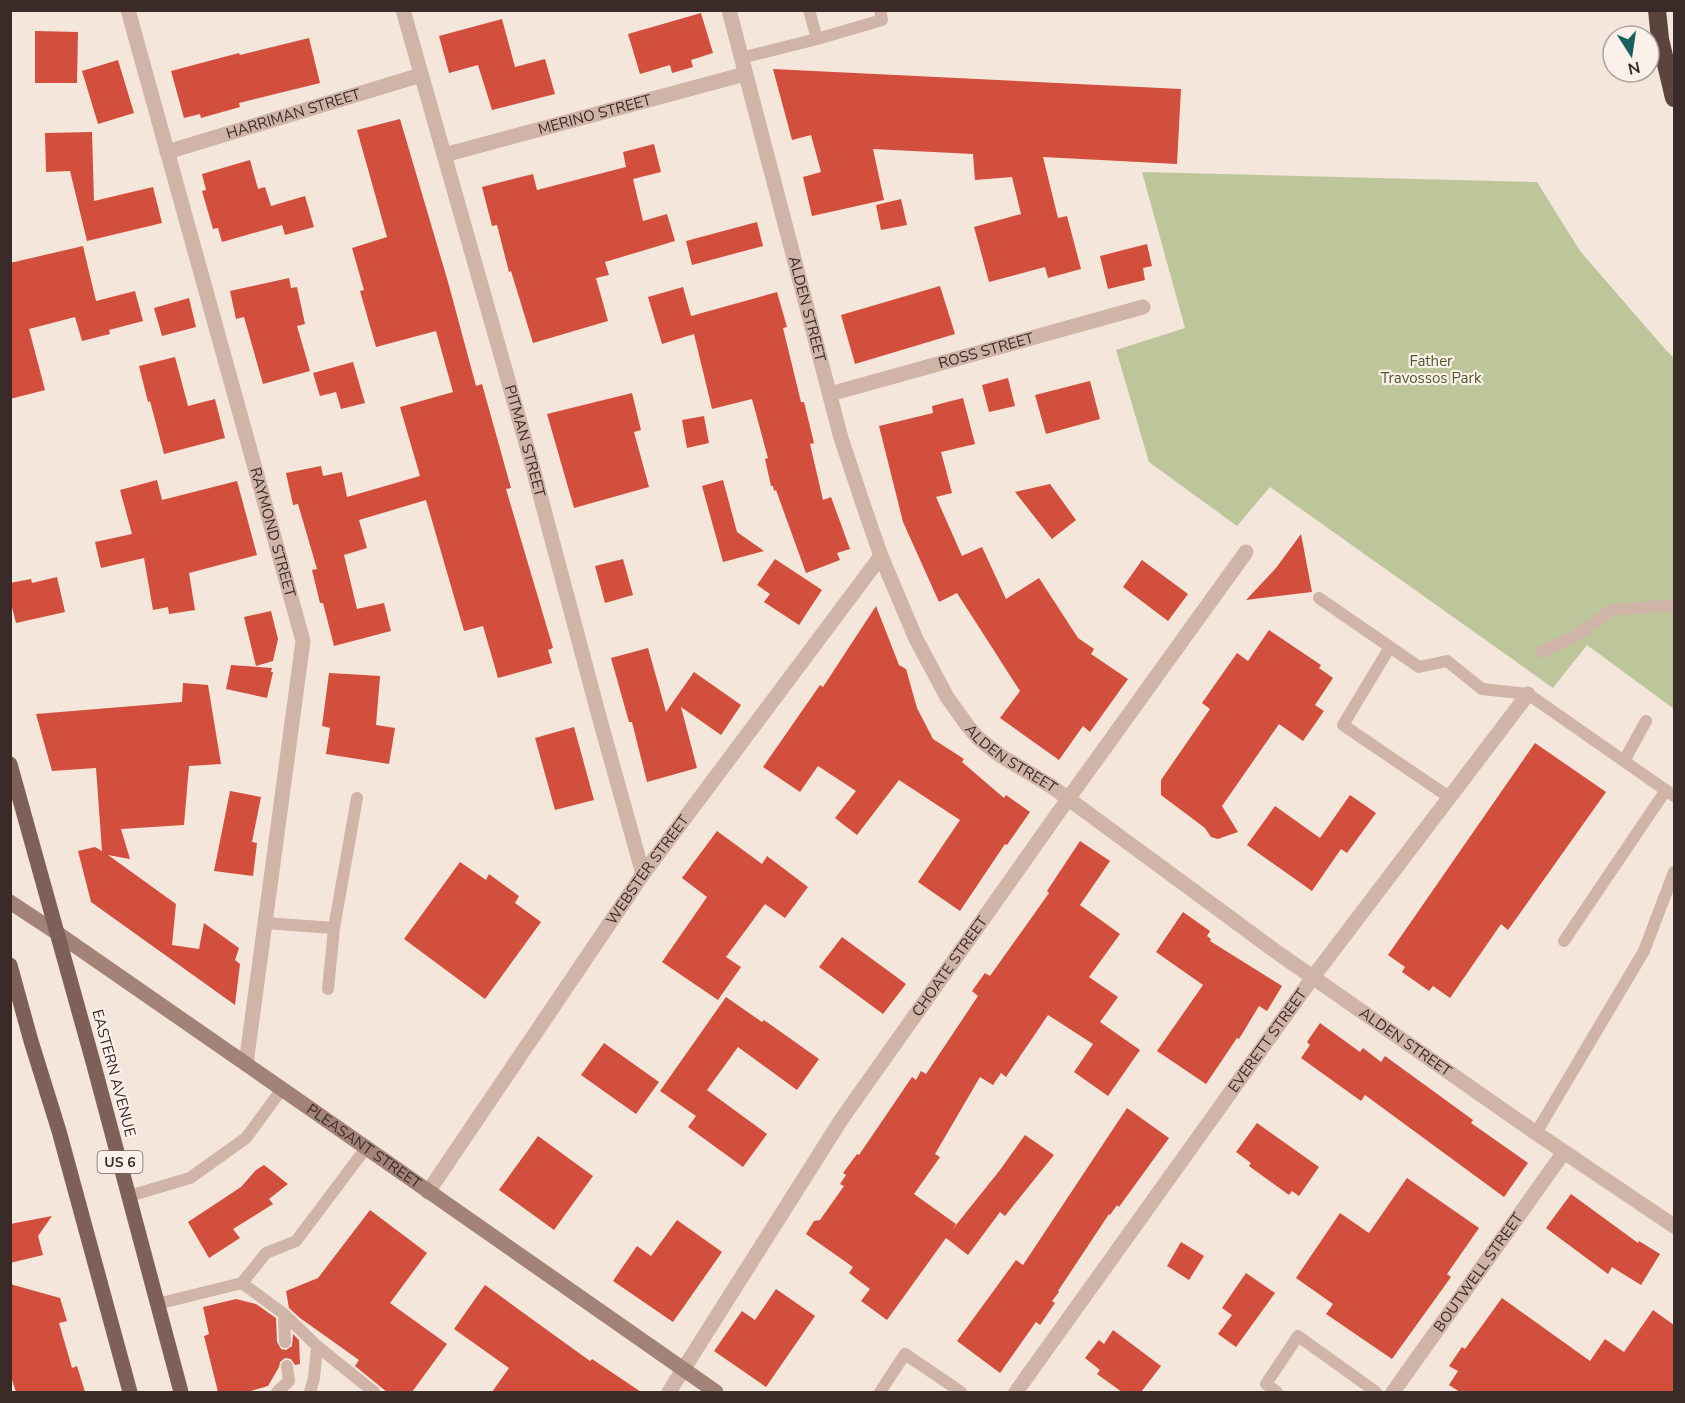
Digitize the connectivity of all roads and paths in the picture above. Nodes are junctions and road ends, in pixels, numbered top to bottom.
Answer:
1 (128, 10) edge
2 (403, 10) edge
3 (729, 10) edge
4 (809, 10) edge
5 (880, 10) edge
6 (1657, 10) edge
7 (817, 39) junction
8 (741, 58) junction
9 (745, 74) junction
10 (421, 75) junction
11 (1674, 98) edge
12 (167, 152) junction
13 (444, 155) junction
14 (1143, 307) dead end
15 (830, 394) junction
16 (1246, 552) dead end
17 (881, 556) junction
18 (1319, 598) dead end
19 (1674, 605) edge
20 (1390, 647) junction
21 (1541, 652) dead end
22 (1528, 694) junction
23 (1646, 721) dead end
24 (1624, 761) junction
25 (10, 764) edge
26 (1670, 793) edge
27 (1449, 797) junction
28 (357, 798) dead end
29 (1068, 799) junction
30 (1674, 872) edge
31 (643, 873) junction
32 (10, 902) edge
33 (265, 923) junction
34 (334, 928) junction
35 (57, 933) junction
36 (1564, 940) dead end
37 (10, 965) edge
38 (1313, 977) junction
39 (328, 989) dead end
40 (246, 1064) junction
41 (282, 1089) junction
42 (1536, 1133) junction
43 (366, 1148) junction
44 (1564, 1152) junction
45 (428, 1192) junction
46 (129, 1196) junction
47 (1674, 1226) edge
48 (242, 1282) junction
49 (158, 1304) junction
50 (284, 1314) junction
51 (285, 1342) dead end
52 (317, 1346) junction
53 (287, 1366) dead end
54 (684, 1370) junction
55 (130, 1392) edge
56 (181, 1392) edge
57 (277, 1392) edge
58 (310, 1392) edge
59 (374, 1392) edge
60 (669, 1392) edge
61 (716, 1392) edge
62 (880, 1392) edge
63 (961, 1392) edge
64 (1016, 1392) edge
65 (1277, 1392) edge
66 (1376, 1392) edge
67 (1393, 1392) edge

1 - 12 street, RAYMOND STREET
2 - 10 street, PITMAN STREET
3 - 8 street, ALDEN STREET
4 - 7 lane
5 - 7 lane
6 - 11 highway
7 - 8 lane
8 - 9 street, ALDEN STREET
9 - 13 street, MERINO STREET
9 - 15 street, ALDEN STREET
10 - 12 street, HARRIMAN STREET
10 - 13 street, PITMAN STREET
12 - 33 street, RAYMOND STREET
13 - 31 street, PITMAN STREET
14 - 15 street, ROSS STREET
15 - 17 street, ALDEN STREET
16 - 29 street, CHOATE STREET
17 - 29 street, ALDEN STREET
17 - 31 street, WEBSTER STREET
18 - 20 lane
19 - 21 lane
20 - 22 lane
20 - 27 lane
22 - 24 lane
22 - 27 street, EVERETT STREET
23 - 24 lane
24 - 26 lane
25 - 35 main road, EASTERN AVENUE / US 6
26 - 36 lane
27 - 38 street, EVERETT STREET
28 - 34 lane
29 - 38 street, ALDEN STREET
29 - 54 street, CHOATE STREET
30 - 42 lane
31 - 45 street, WEBSTER STREET
32 - 35 main road, PLEASANT STREET
33 - 34 lane
33 - 40 street, RAYMOND STREET
34 - 39 lane
35 - 40 main road, PLEASANT STREET
35 - 46 main road, EASTERN AVENUE / US 6
37 - 55 main road
38 - 42 street, ALDEN STREET
38 - 64 street, EVERETT STREET
40 - 41 main road, PLEASANT STREET
41 - 43 main road, PLEASANT STREET
41 - 46 lane
42 - 44 street, ALDEN STREET
43 - 45 main road, PLEASANT STREET
43 - 48 lane
44 - 47 street, ALDEN STREET
44 - 67 street, BOUTWELL STREET
45 - 54 main road, PLEASANT STREET
46 - 49 main road, EASTERN AVENUE / US 6
48 - 49 lane
48 - 50 lane
49 - 56 main road, EASTERN AVENUE / US 6
50 - 51 lane
50 - 52 lane
52 - 58 lane
52 - 59 lane
53 - 57 lane
54 - 60 street, CHOATE STREET
54 - 61 main road, PLEASANT STREET
62 - 63 lane
65 - 66 lane

